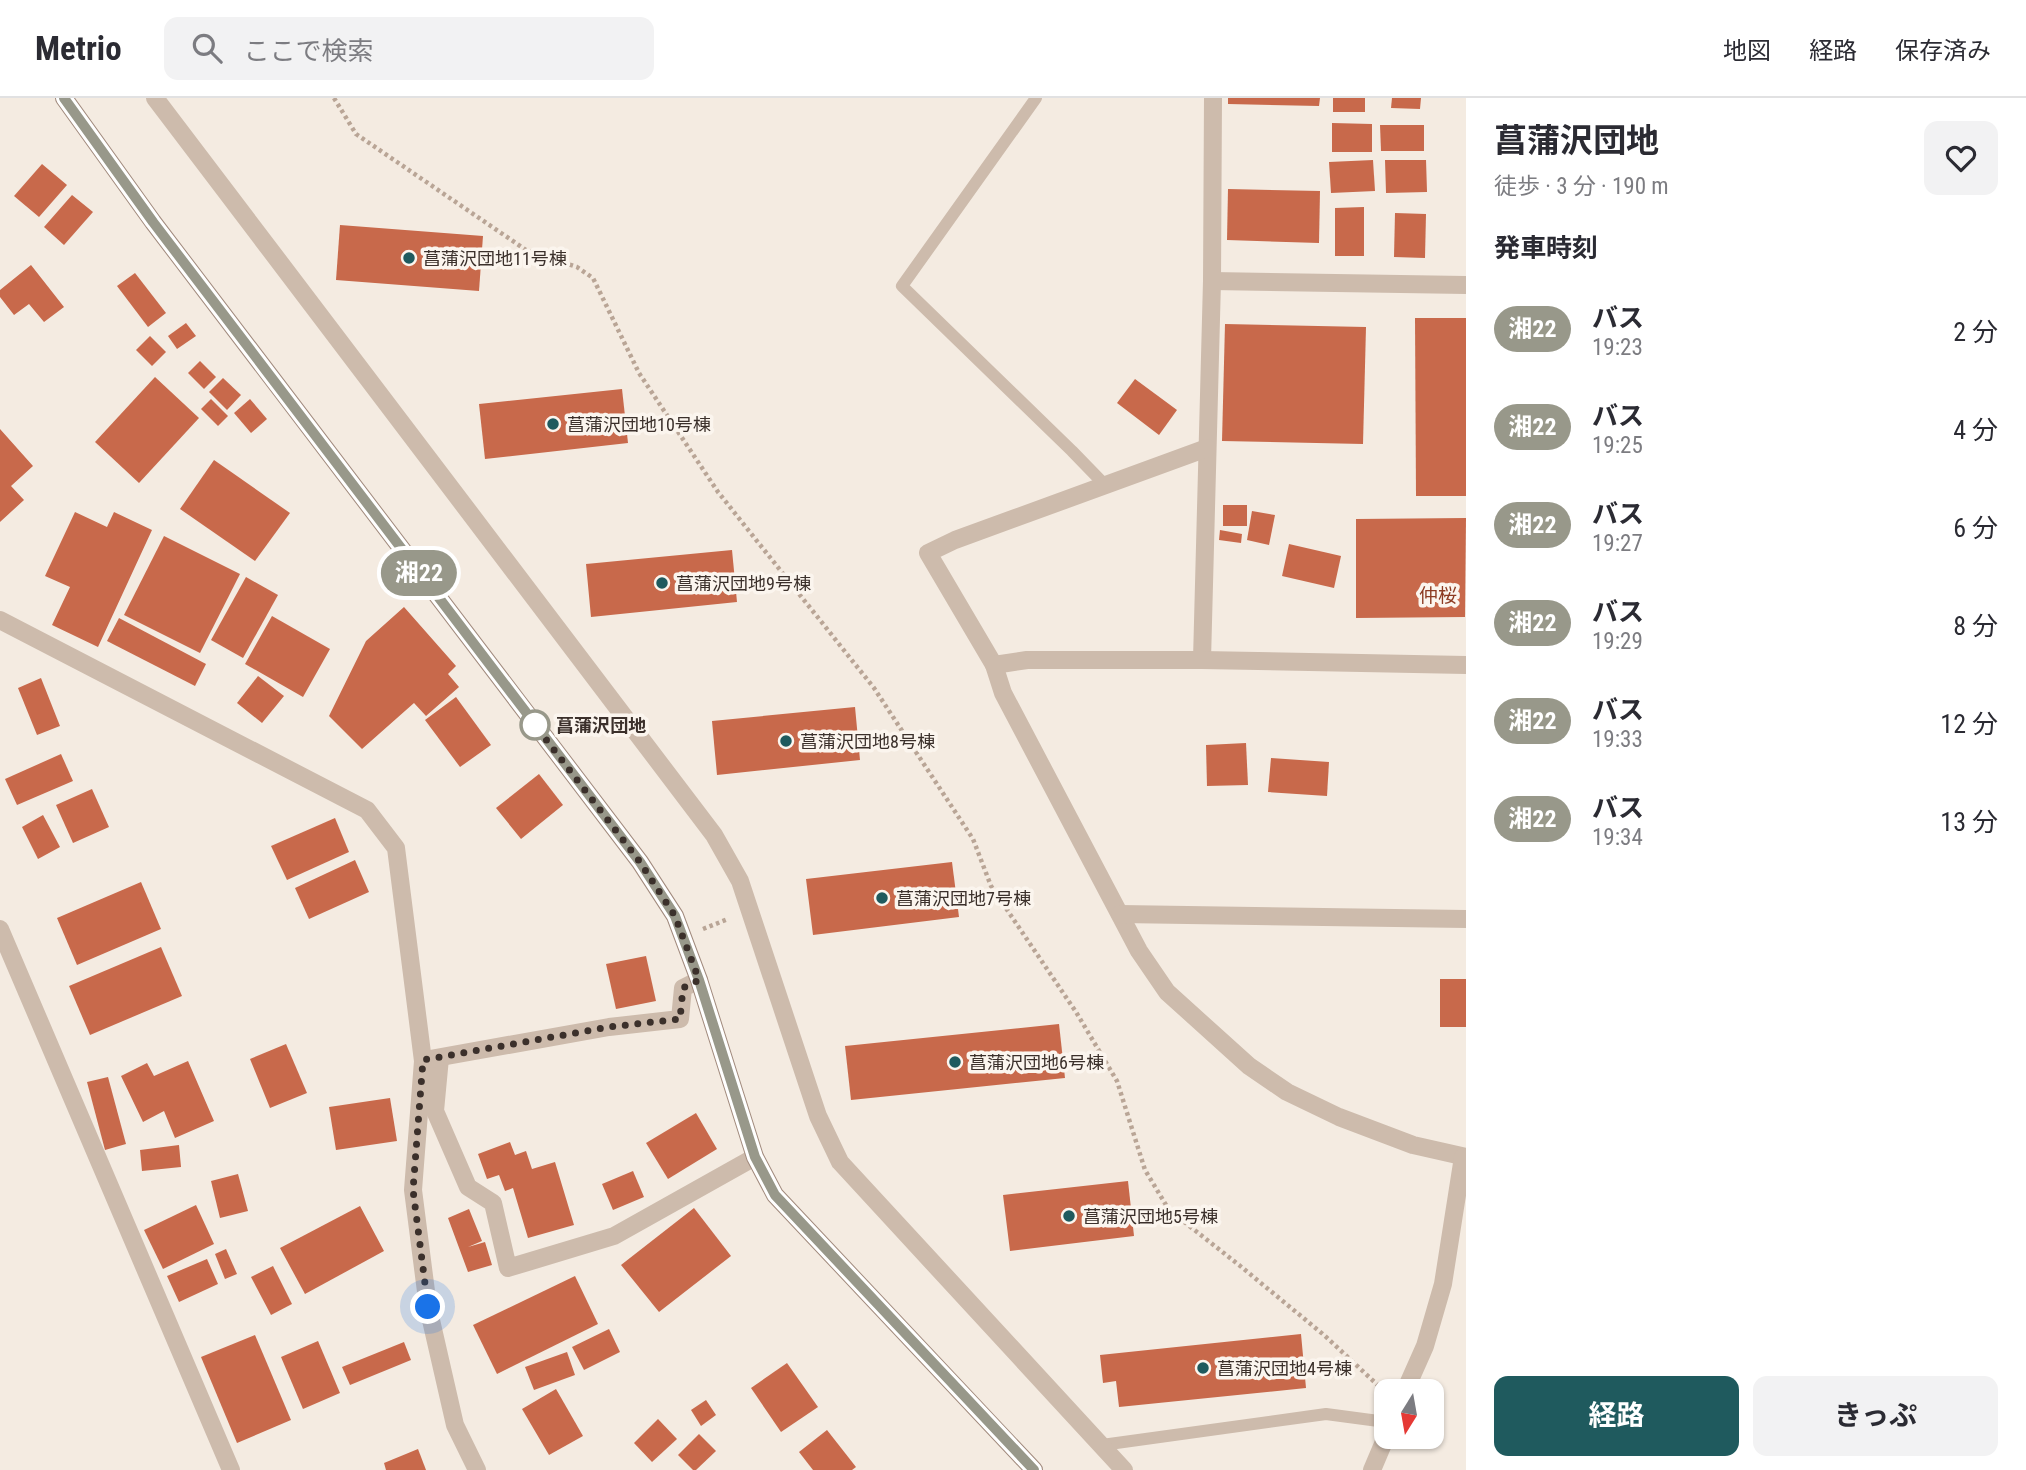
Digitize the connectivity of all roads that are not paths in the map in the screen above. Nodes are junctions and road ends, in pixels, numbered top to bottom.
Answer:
1 (64, 98) edge
2 (155, 98) edge
3 (1036, 98) edge
4 (1213, 98) edge
5 (1212, 281) junction
6 (1466, 285) edge
7 (1207, 448) junction
8 (1104, 484) junction
9 (0, 620) edge
10 (1202, 660) junction
11 (994, 665) junction
12 (1466, 665) edge
13 (1120, 914) junction
14 (1466, 919) edge
15 (0, 929) edge
16 (699, 980) junction
17 (432, 1059) junction
18 (755, 1157) junction
19 (1465, 1157) edge
20 (1410, 1379) edge
21 (1374, 1420) edge
22 (1102, 1445) junction
23 (1381, 1449) edge
24 (231, 1470) edge
25 (477, 1470) edge
26 (1034, 1470) edge
27 (1124, 1470) edge
28 (1372, 1470) edge

1 - 16 street
2 - 22 street
3 - 8 lane
4 - 5 street
5 - 6 street
5 - 7 street
7 - 8 street
7 - 10 street
8 - 11 street
9 - 17 street
10 - 11 street
10 - 12 street
11 - 13 street
13 - 14 street
13 - 19 street
15 - 24 street
16 - 17 street
16 - 18 street
17 - 18 street
17 - 25 street
18 - 26 street
19 - 20 street
21 - 22 lane
22 - 27 street
23 - 28 street

